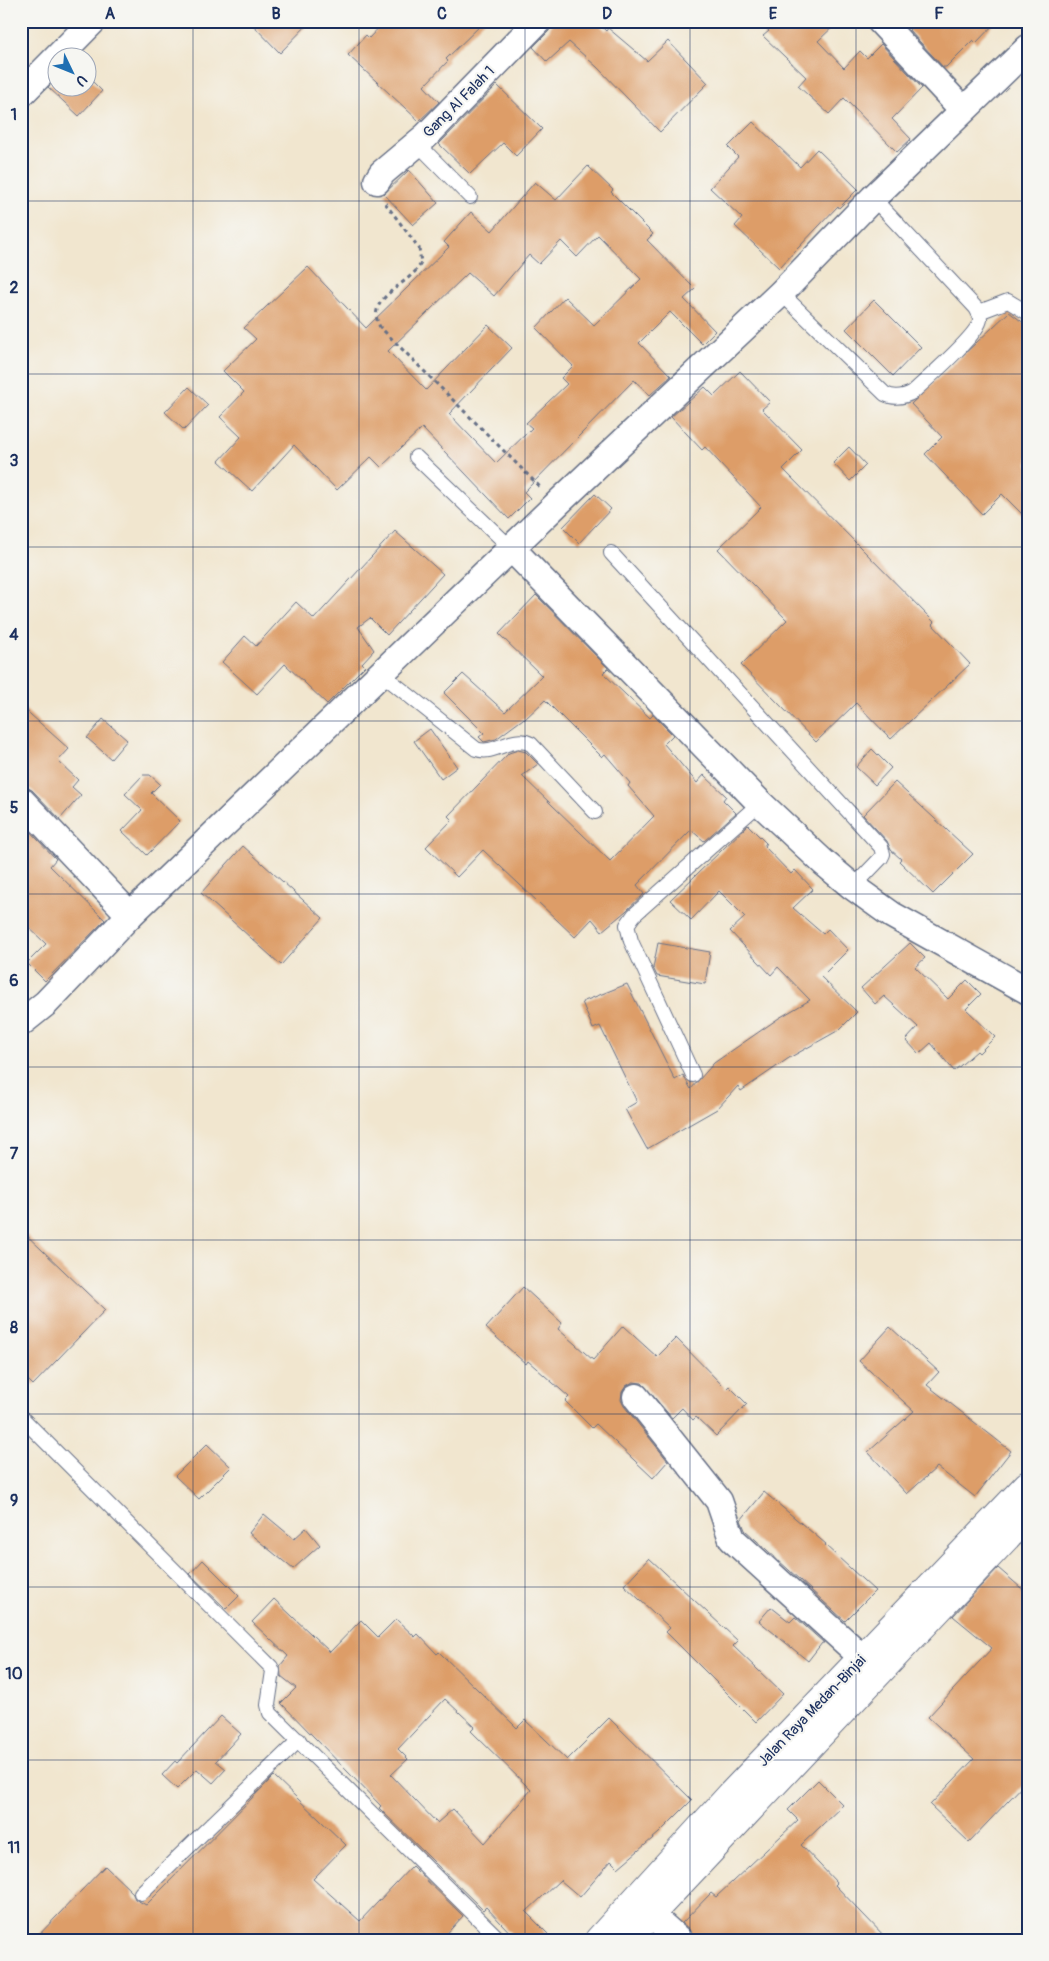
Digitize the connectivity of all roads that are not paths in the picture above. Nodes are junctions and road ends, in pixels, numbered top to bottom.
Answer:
1 (93, 21) edge
2 (880, 21) edge
3 (527, 25) edge
4 (1028, 48) edge
5 (21, 94) edge
6 (963, 110) junction
7 (417, 143) junction
8 (377, 181) road end
9 (470, 197) dead end
10 (873, 198) junction
11 (781, 293) junction
12 (979, 312) junction
13 (1028, 313) edge
14 (416, 457) dead end
15 (512, 549) junction
16 (611, 553) dead end
17 (382, 674) junction
18 (21, 800) edge
19 (760, 803) junction
20 (595, 812) dead end
21 (853, 887) junction
22 (130, 915) junction
23 (1028, 991) edge
24 (21, 1023) edge
25 (693, 1074) dead end
26 (636, 1397) dead end
27 (21, 1417) edge
28 (1028, 1485) edge
29 (1028, 1514) edge
30 (863, 1658) junction
31 (299, 1740) junction
32 (141, 1893) dead end
33 (650, 1914) junction
34 (500, 1940) edge
35 (599, 1940) edge
36 (626, 1940) edge
37 (679, 1940) edge

1 - 5 street
2 - 6 street
3 - 7 street, Gang Al Falah 1
4 - 6 street
6 - 10 street
7 - 8 street, Gang Al Falah 1
7 - 9 lane
10 - 11 street
10 - 12 lane
11 - 12 lane
11 - 15 street
12 - 13 lane
14 - 15 lane
15 - 17 street
15 - 19 street
16 - 21 lane
17 - 20 lane
17 - 22 street
18 - 22 street
19 - 21 street
19 - 25 lane
21 - 23 street
22 - 24 street
26 - 30 street
27 - 31 lane
28 - 30 highway, Jalan Raya Medan-Binjai
29 - 33 highway, Jalan Raya Medan-Binjai
30 - 35 highway, Jalan Raya Medan-Binjai
31 - 32 lane
31 - 34 lane
33 - 36 highway, Jalan Raya Medan-Binjai
33 - 37 street

